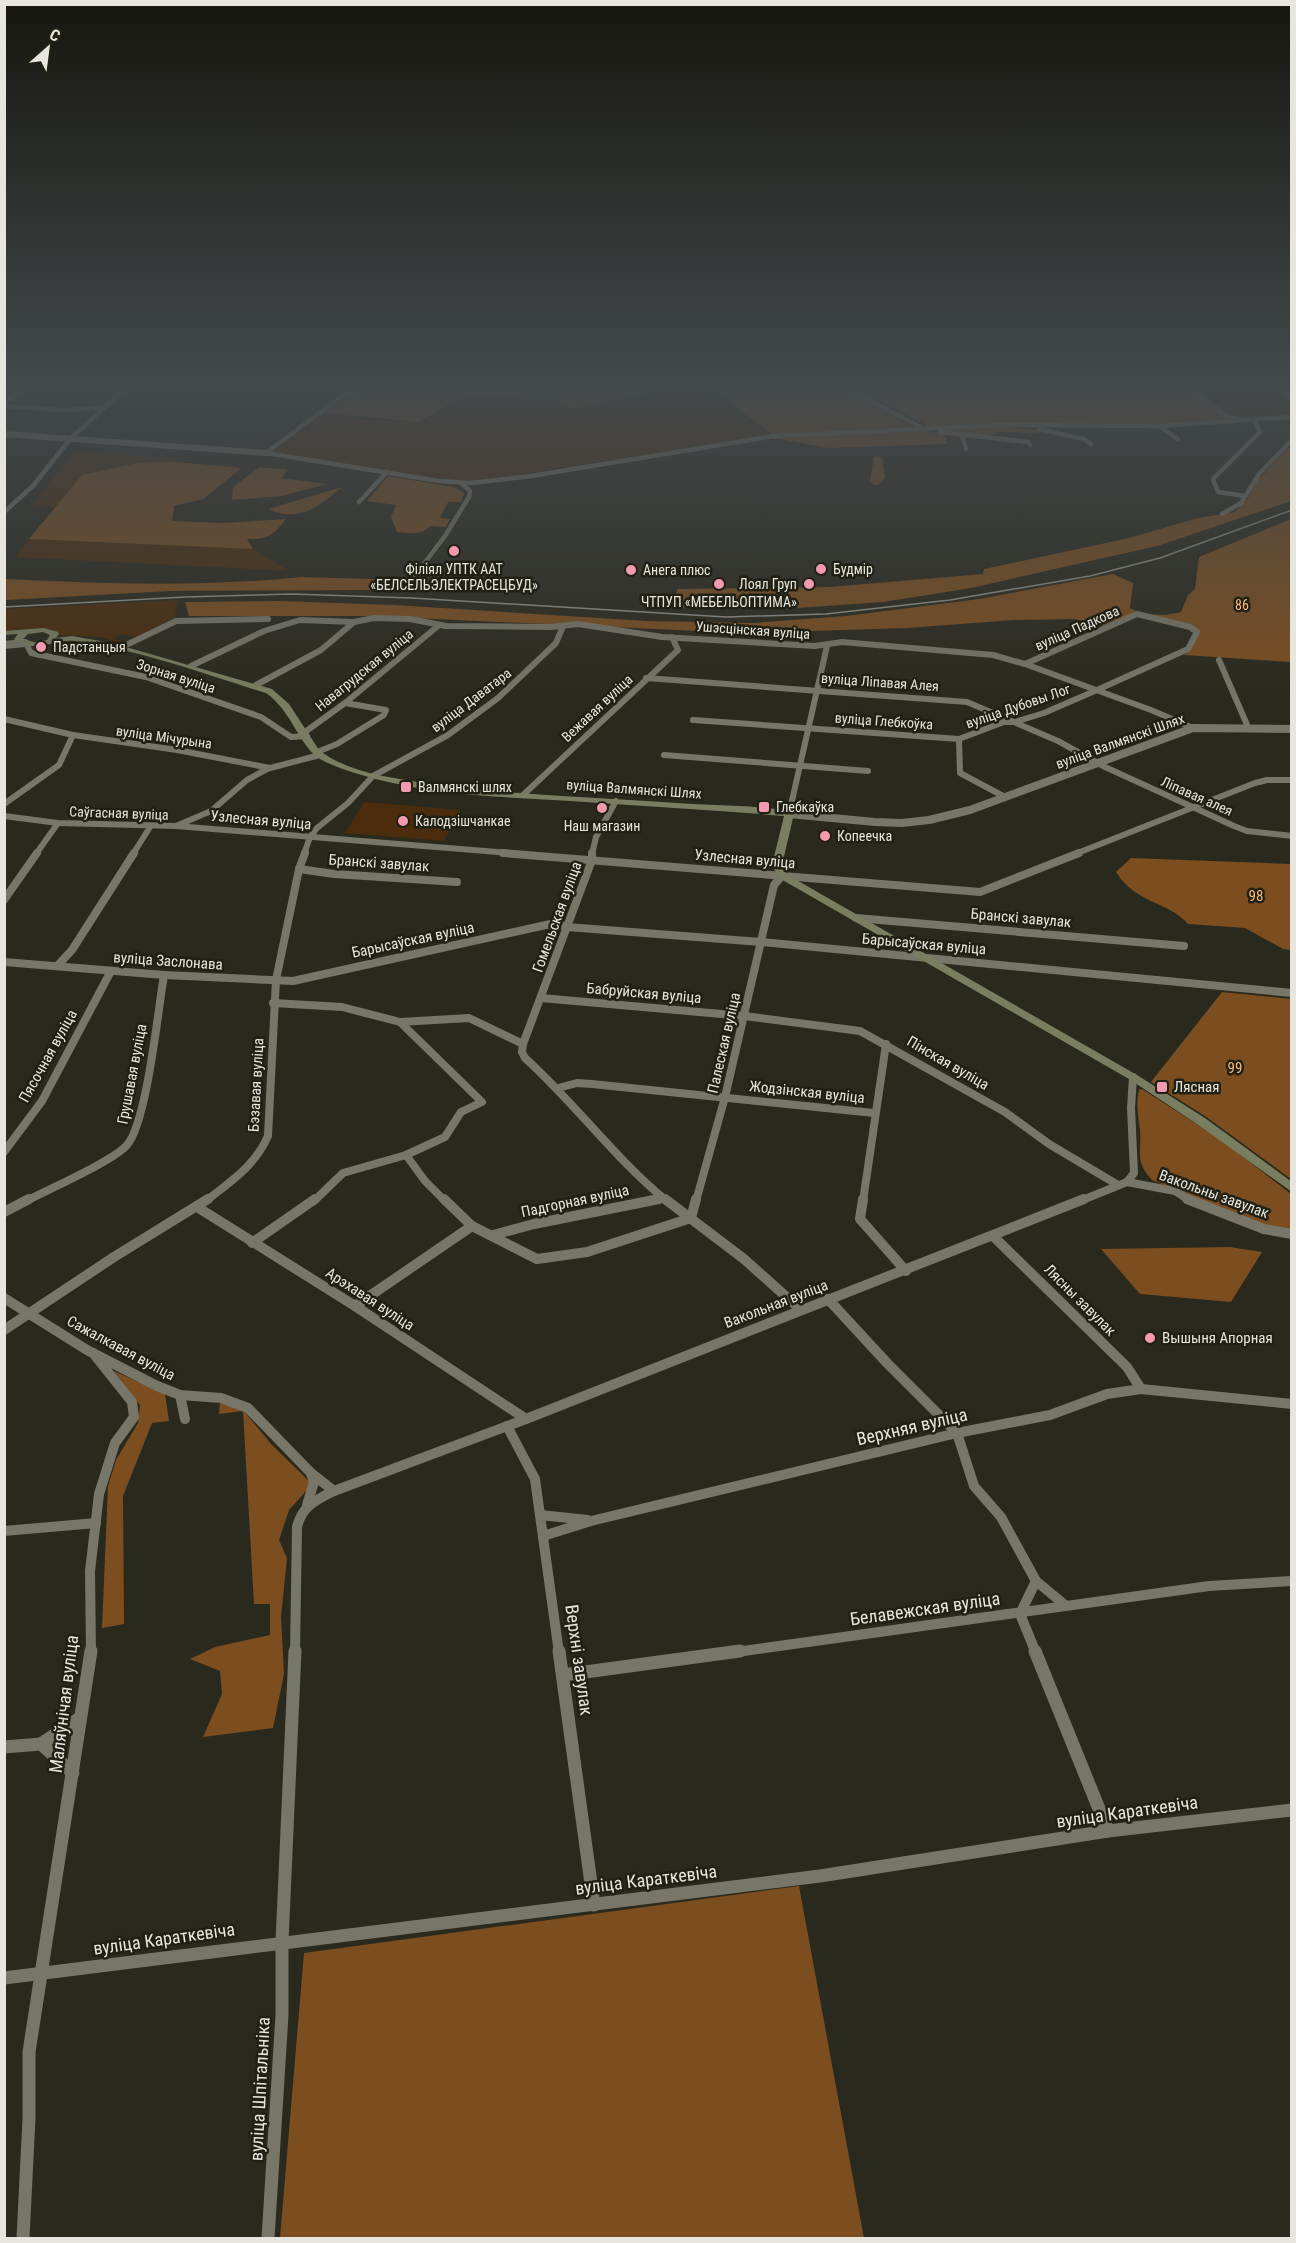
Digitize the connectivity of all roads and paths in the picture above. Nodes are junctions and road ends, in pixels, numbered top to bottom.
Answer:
1 (28, 491) edge
2 (370, 491) edge
3 (470, 491) edge
4 (1218, 491) edge
5 (1248, 491) edge
6 (1245, 496) junction
7 (359, 502) dead end
8 (4, 512) edge
9 (1222, 514) dead end
10 (413, 578) dead end
11 (268, 619) dead end
12 (300, 620) joint
13 (354, 622) junction
14 (438, 626) junction
15 (563, 626) junction
16 (53, 637) junction
17 (672, 637) junction
18 (21, 640) edge
19 (7, 644) edge
20 (827, 646) junction
21 (122, 647) junction
22 (1219, 660) dead end
23 (1025, 664) junction
24 (190, 666) junction
25 (646, 678) junction
26 (256, 685) junction
27 (818, 690) junction
28 (1097, 690) junction
29 (345, 703) junction
30 (4, 719) edge
31 (693, 720) dead end
32 (1015, 722) junction
33 (808, 727) junction
34 (1248, 727) junction
35 (1193, 728) junction
36 (1292, 729) edge
37 (306, 734) junction
38 (73, 735) junction
39 (959, 739) junction
40 (319, 754) junction
41 (664, 755) dead end
42 (1098, 763) junction
43 (800, 766) junction
44 (270, 768) junction
45 (868, 771) dead end
46 (376, 775) junction
47 (1292, 780) edge
48 (523, 795) junction
49 (1005, 797) junction
50 (616, 801) junction
51 (4, 804) edge
52 (1192, 807) junction
53 (789, 814) junction
54 (4, 816) edge
55 (58, 823) junction
56 (150, 826) junction
57 (176, 826) junction
58 (1292, 836) edge
59 (310, 837) junction
60 (592, 860) junction
61 (299, 870) junction
62 (782, 876) junction
63 (457, 882) dead end
64 (4, 900) edge
65 (856, 918) junction
66 (570, 919) junction
67 (555, 923) junction
68 (567, 927) junction
69 (761, 942) junction
70 (1184, 946) dead end
71 (921, 957) junction
72 (4, 962) edge
73 (58, 965) junction
74 (111, 971) junction
75 (164, 975) junction
76 (276, 980) junction
77 (1292, 993) edge
78 (541, 998) junction
79 (273, 1003) junction
80 (744, 1016) junction
81 (400, 1022) junction
82 (523, 1044) junction
83 (886, 1044) junction
84 (1133, 1077) junction
85 (558, 1088) junction
86 (725, 1096) junction
87 (874, 1113) junction
88 (4, 1152) edge
89 (406, 1155) junction
90 (1123, 1184) junction
91 (1292, 1188) edge
92 (664, 1198) junction
93 (197, 1207) junction
94 (4, 1212) edge
95 (691, 1218) junction
96 (472, 1226) junction
97 (1292, 1233) edge
98 (492, 1235) junction
99 (993, 1236) junction
100 (252, 1243) junction
101 (906, 1271) junction
102 (4, 1298) edge
103 (828, 1299) junction
104 (355, 1306) junction
105 (800, 1310) junction
106 (30, 1313) junction
107 (4, 1330) edge
108 (93, 1353) junction
109 (1141, 1389) junction
110 (180, 1395) junction
111 (1292, 1404) edge
112 (185, 1419) dead end
113 (526, 1419) junction
114 (507, 1426) junction
115 (957, 1433) junction
116 (311, 1473) junction
117 (334, 1491) junction
118 (307, 1504) junction
119 (540, 1515) junction
120 (591, 1521) junction
121 (96, 1523) junction
122 (4, 1532) edge
123 (543, 1536) junction
124 (1036, 1581) junction
125 (1292, 1581) edge
126 (1065, 1605) junction
127 (1020, 1614) junction
128 (563, 1675) junction
129 (80, 1718) junction
130 (41, 1744) junction
131 (4, 1747) edge
132 (73, 1773) junction
133 (1292, 1810) edge
134 (1108, 1832) junction
135 (594, 1905) junction
136 (282, 1941) junction
137 (42, 1973) junction
138 (4, 1978) edge
139 (23, 2238) edge
140 (268, 2238) edge

1 - 8 street
2 - 7 street
3 - 10 street
4 - 6 street
5 - 6 street
6 - 9 street
11 - 21 street
12 - 13 street, Ушэсцінская вуліца
12 - 24 street, Зорная вуліца
13 - 14 street, Ушэсцінская вуліца
13 - 26 street
14 - 15 street, Ушэсцінская вуліца
14 - 29 street, Навагрудская вуліца
15 - 17 street, Ушэсцінская вуліца
15 - 46 street, вуліца Даватара
16 - 18 main road
16 - 18 main road
16 - 21 main road
17 - 20 street, Ушэсцінская вуліца
17 - 25 street, Вежавая вуліца
18 - 19 street
18 - 37 street, Зорная вуліца
20 - 23 street, Ушэсцінская вуліца
20 - 27 street, вуліца Глебкоўка
21 - 24 main road
22 - 34 street
23 - 28 street, Ушэсцінская вуліца
23 - 28 street, вуліца Падкова
24 - 26 main road
25 - 27 street, вуліца Ліпавая Алея
25 - 48 street, Вежавая вуліца
26 - 37 main road
27 - 32 street, вуліца Ліпавая Алея
27 - 33 street, вуліца Глебкоўка
28 - 32 street, вуліца Дубовы Лог
28 - 35 street, Ушэсцінская вуліца
29 - 37 street, Навагрудская вуліца
29 - 40 street
30 - 38 street, вуліца Мічурына
31 - 33 street, вуліца Глебкоўка
32 - 39 street, вуліца Дубовы Лог
32 - 42 street, вуліца Ліпавая Алея
33 - 39 street, вуліца Глебкоўка
33 - 43 street, вуліца Глебкоўка
34 - 35 street, вуліца Валмянскі Шлях
34 - 36 street, вуліца Валмянскі Шлях
35 - 42 street, вуліца Валмянскі Шлях
37 - 40 main road
38 - 44 street, вуліца Мічурына
38 - 51 street
39 - 49 street, вуліца Дубовы Лог
40 - 44 street, вуліца Мічурына
40 - 46 main road, вуліца Валмянскі Шлях
41 - 43 street
42 - 49 street, вуліца Валмянскі Шлях
42 - 52 street, Ліпавая алея
43 - 45 street
43 - 53 street, вуліца Глебкоўка
44 - 57 street, Саўгасная вуліца
46 - 48 main road, вуліца Валмянскі Шлях
46 - 59 street, Бэзавая вуліца
47 - 52 street, Узлесная вуліца
48 - 50 main road, вуліца Валмянскі Шлях
49 - 53 street, вуліца Валмянскі Шлях
50 - 53 main road, вуліца Валмянскі Шлях
50 - 60 street, Гомельская вуліца
52 - 58 street, Ліпавая алея
52 - 62 street, Узлесная вуліца
53 - 62 main road
54 - 55 street, Саўгасная вуліца
55 - 56 street, Саўгасная вуліца
55 - 64 street, Саўгасная вуліца
56 - 57 street, Саўгасная вуліца
56 - 73 street
57 - 59 street, Узлесная вуліца
59 - 60 street, Узлесная вуліца
59 - 61 street, Бэзавая вуліца
60 - 62 street, Узлесная вуліца
60 - 66 street, Гомельская вуліца
61 - 63 street, Бранскі завулак
61 - 76 street, Бэзавая вуліца
62 - 65 main road
62 - 69 street, Палеская вуліца
65 - 70 street, Бранскі завулак
65 - 71 main road
66 - 67 street, Барысаўская вуліца
66 - 68 street, Гомельская вуліца
67 - 68 street, Барысаўская вуліца
67 - 76 street, Барысаўская вуліца
68 - 69 street, Барысаўская вуліца
68 - 78 street, Гомельская вуліца
69 - 71 street, Барысаўская вуліца
69 - 80 street, Палеская вуліца
71 - 77 street, Барысаўская вуліца
71 - 84 main road
72 - 73 street, вуліца Заслонава
73 - 74 street, вуліца Заслонава
74 - 75 street, вуліца Заслонава
74 - 88 street, Пясочная вуліца
75 - 76 street, вуліца Заслонава
75 - 94 street, Грушавая вуліца
76 - 79 street, Бэзавая вуліца
78 - 80 street, Бабруйская вуліца
78 - 82 street, Гомельская вуліца
79 - 81 street
79 - 93 street, Бэзавая вуліца
80 - 83 street, Пінская вуліца
80 - 86 street, Палеская вуліца
81 - 82 street
81 - 89 street
82 - 85 street
83 - 87 street
83 - 90 street, Пінская вуліца
84 - 90 street
84 - 91 main road
85 - 86 street, Жодзінская вуліца
85 - 92 street
86 - 87 street, Жодзінская вуліца
86 - 95 street, Палеская вуліца
87 - 101 street
89 - 96 street
89 - 100 street
90 - 97 street, Вакольны завулак
90 - 99 street, Вакольная вуліца
92 - 95 street
92 - 98 street, Падгорная вуліца
93 - 100 street, Арэхавая вуліца
93 - 106 street, Бэзавая вуліца
95 - 98 street
95 - 105 street
96 - 98 street
96 - 104 street
99 - 101 street, Вакольная вуліца
99 - 109 street, Лясны завулак
100 - 104 street, Арэхавая вуліца
101 - 103 street, Вакольная вуліца
102 - 106 street, Сажалкавая вуліца
103 - 105 street, Вакольная вуліца
103 - 115 street
104 - 113 street, Арэхавая вуліца
105 - 113 street, Вакольная вуліца
106 - 107 street, Бэзавая вуліца
106 - 108 street, Сажалкавая вуліца
108 - 110 street, Сажалкавая вуліца
108 - 121 street, Маляўнічая вуліца
109 - 111 street, Верхняя вуліца
109 - 115 street, Верхняя вуліца
110 - 112 street
110 - 116 street, Сажалкавая вуліца
113 - 114 street, Вакольная вуліца
114 - 117 street, Вакольная вуліца
114 - 119 street, Верхні завулак
115 - 120 street, Верхняя вуліца
115 - 124 street
116 - 117 street, Сажалкавая вуліца
116 - 118 street
117 - 118 street
118 - 136 street
119 - 120 street
119 - 123 street, Верхні завулак
120 - 123 street, Верхняя вуліца
121 - 122 street
121 - 129 street, Маляўнічая вуліца
123 - 128 street, Верхні завулак
124 - 126 street
124 - 127 street
125 - 126 street, Белавежская вуліца
126 - 127 street, Белавежская вуліца
127 - 128 street, Белавежская вуліца
127 - 134 street
128 - 135 street, Верхні завулак
129 - 130 street
129 - 132 street, Маляўнічая вуліца
130 - 131 street
130 - 132 street
132 - 137 street, Маляўнічая вуліца
133 - 134 street, вуліца Караткевіча
134 - 135 street, вуліца Караткевіча
135 - 136 street, вуліца Караткевіча
136 - 137 street, вуліца Караткевіча
136 - 140 street, вуліца Шпітальніка
137 - 138 street, вуліца Караткевіча
137 - 139 street, Маляўнічая вуліца

